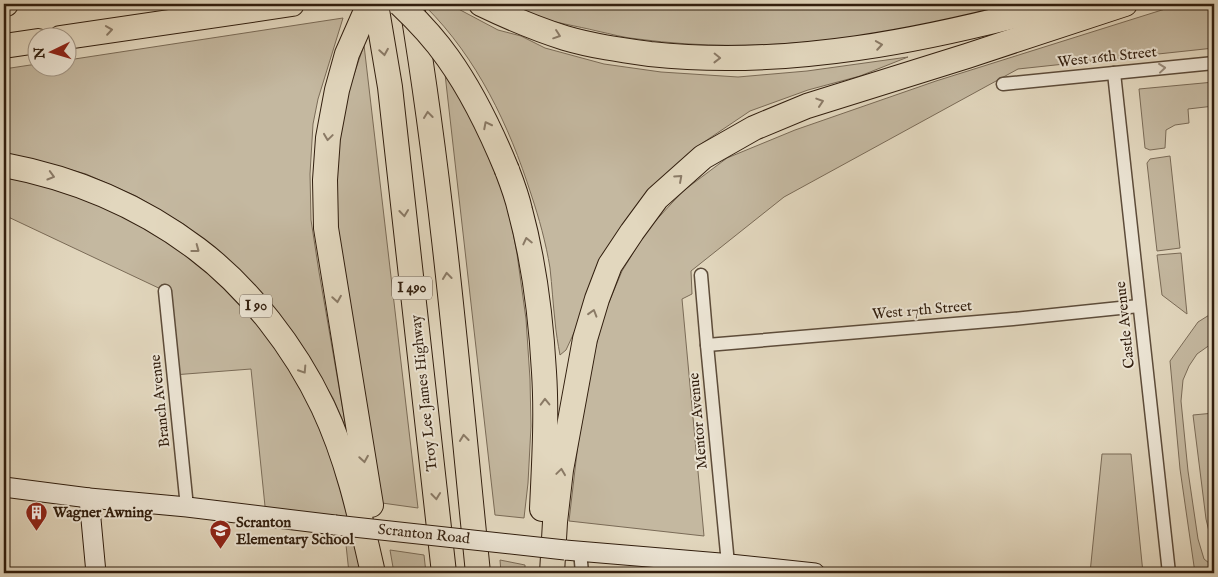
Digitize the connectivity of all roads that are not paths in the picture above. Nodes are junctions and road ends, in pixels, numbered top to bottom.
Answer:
1 (292, 4) edge
2 (369, 4) edge
3 (376, 4) edge
4 (400, 4) edge
5 (411, 4) edge
6 (481, 4) edge
7 (1060, 4) edge
8 (1124, 4) edge
9 (78, 35) edge
10 (28, 42) edge
11 (4, 46) edge
12 (1214, 63) edge
13 (1114, 73) junction
14 (1003, 84) dead end
15 (4, 165) edge
16 (702, 275) dead end
17 (165, 292) dead end
18 (1139, 306) junction
19 (707, 345) junction
20 (4, 487) edge
21 (89, 498) junction
22 (187, 507) junction
23 (572, 550) junction
24 (728, 564) junction
25 (96, 573) edge
26 (373, 573) edge
27 (382, 573) edge
28 (444, 573) edge
29 (478, 573) edge
30 (538, 573) edge
31 (552, 573) edge
32 (582, 573) edge
33 (815, 573) edge
34 (1169, 573) edge

9 -> 1 highway
2 -> 27 highway
3 -> 28 highway, Troy Lee James Highway / I 490
30 -> 4 highway, bridge
29 -> 5 highway, I 490
6 -> 7 highway
31 -> 8 highway
10 - 11 highway
13 -> 12 street, West 16th Street
13 - 14 street, West 16th Street
13 - 18 street, Castle Avenue
15 -> 26 highway, I 90
16 - 19 street, Mentor Avenue
17 - 22 street, Branch Avenue
18 - 19 street, West 17th Street
18 - 34 street, Castle Avenue
19 - 24 street, Mentor Avenue
20 - 21 street, Scranton Road
21 - 22 street, Scranton Road
21 - 25 street
22 - 23 street, Scranton Road, bridge
23 - 24 street, Scranton Road
23 - 32 street
24 - 33 street, Scranton Road

